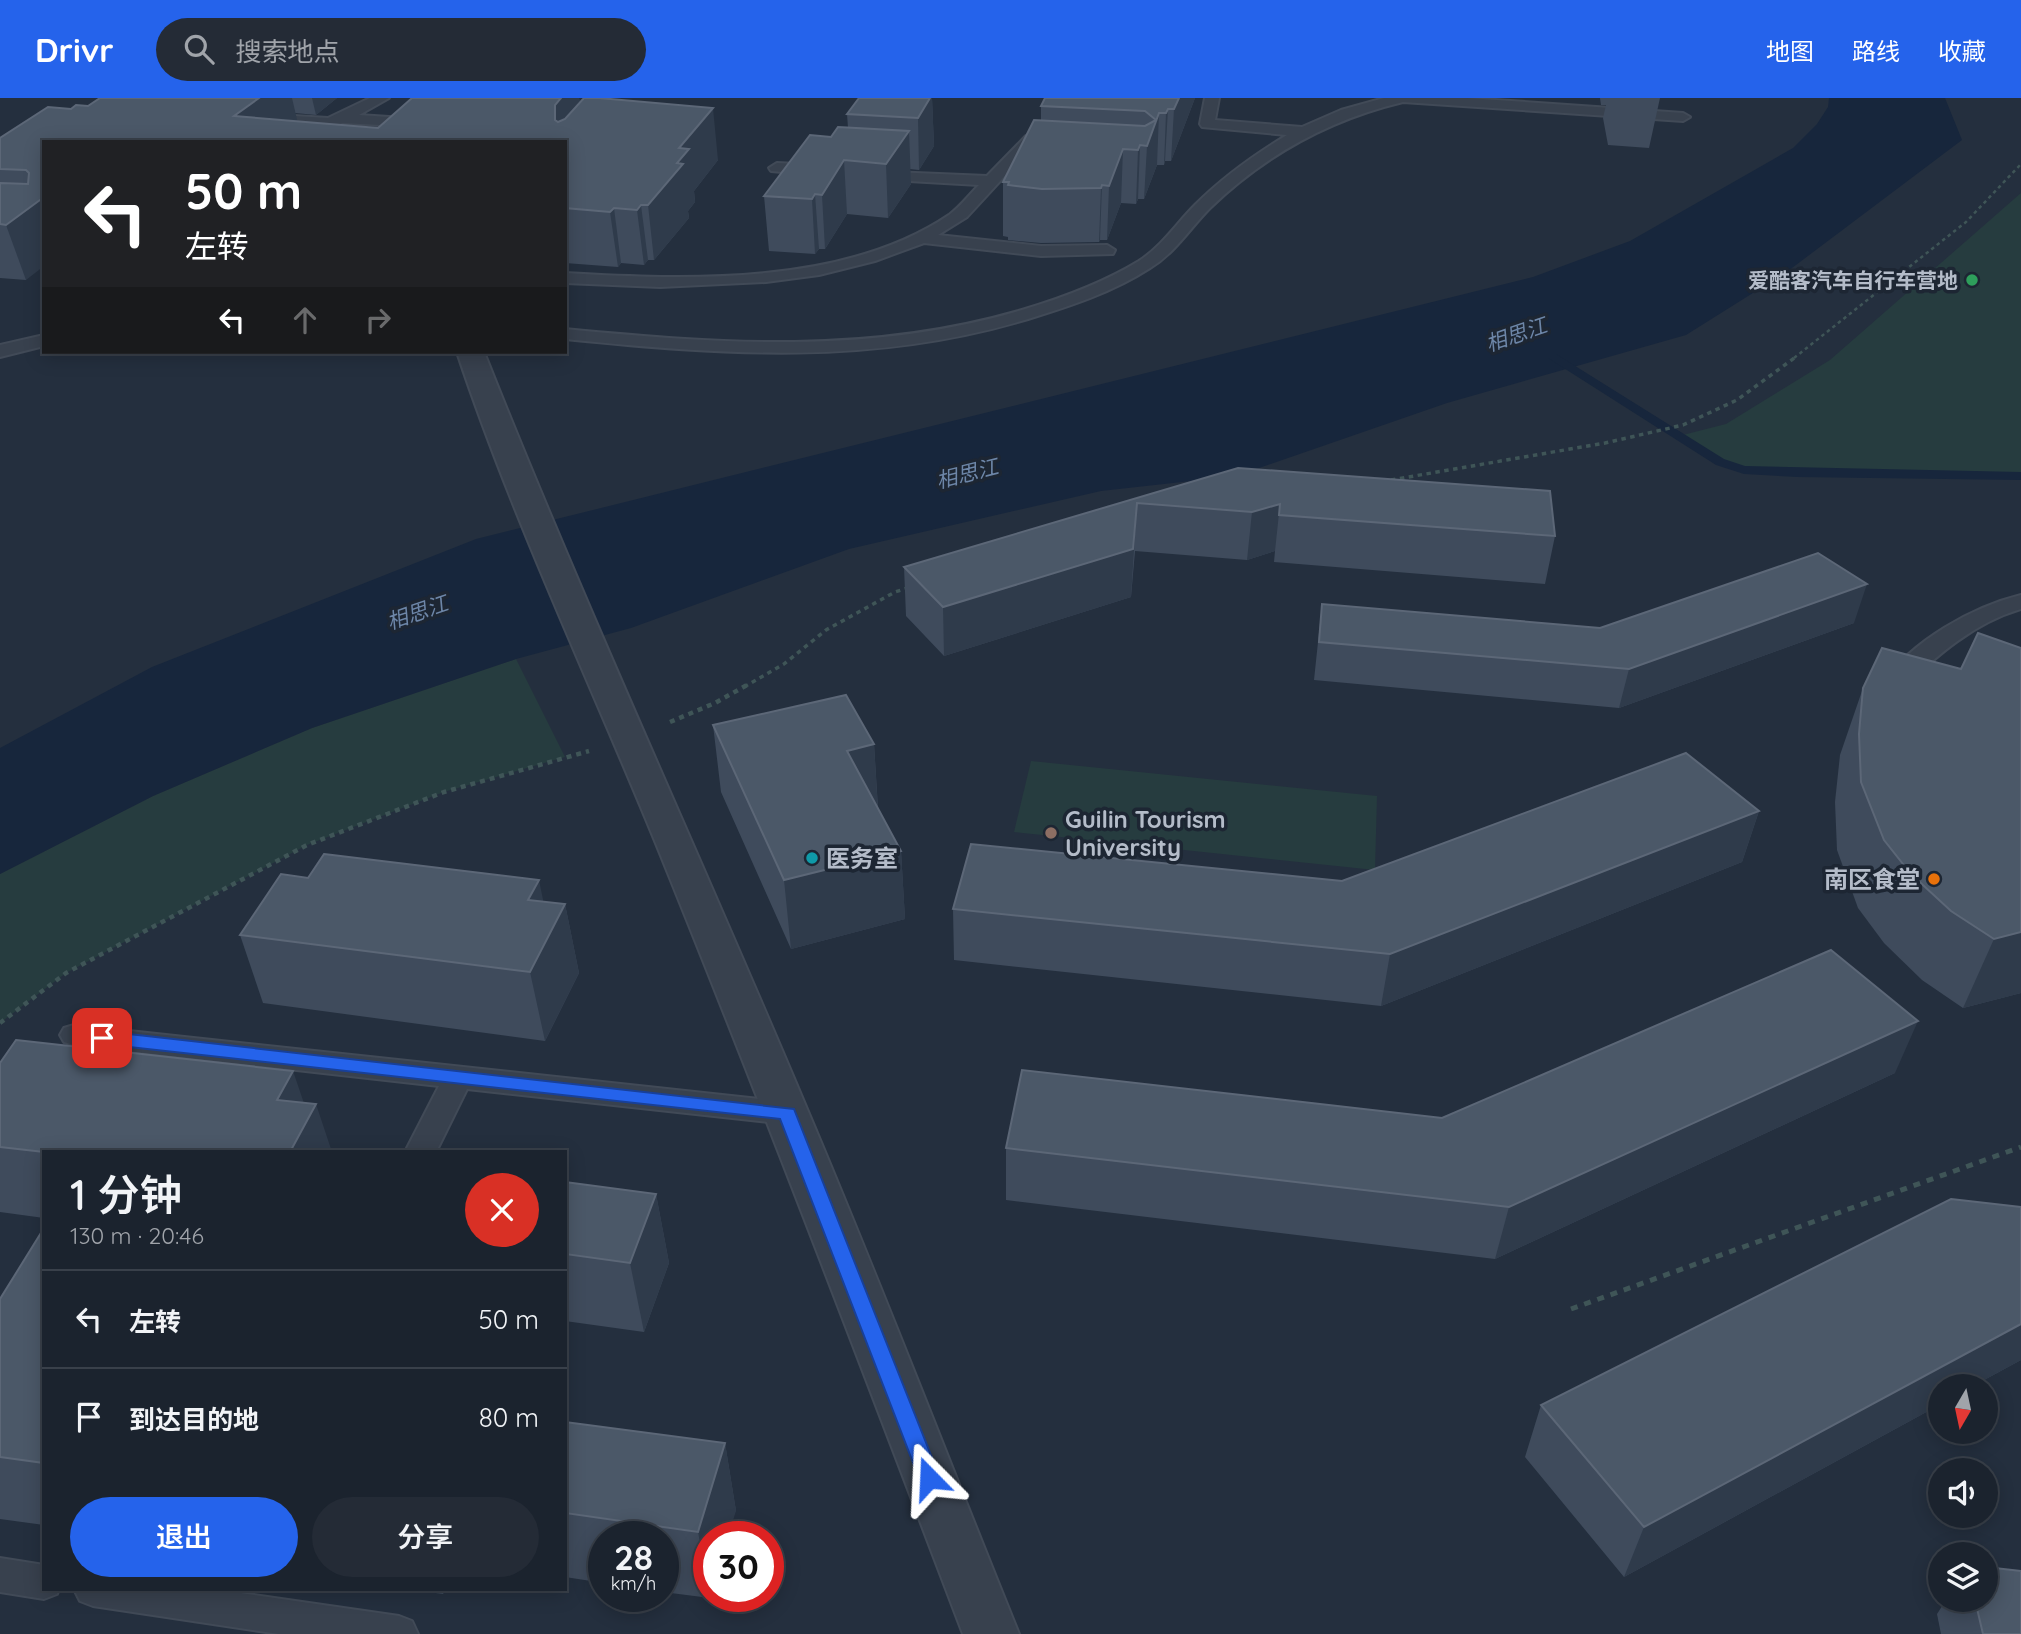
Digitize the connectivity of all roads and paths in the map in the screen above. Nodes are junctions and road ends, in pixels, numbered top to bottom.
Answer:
1 (382, 98) edge
2 (1212, 98) edge
3 (1403, 98) edge
4 (1383, 100) edge
5 (247, 117) edge
6 (1684, 117) dead end
7 (335, 120) junction
8 (433, 124) edge
9 (1300, 131) junction
10 (1031, 139) edge
11 (293, 140) edge
12 (1009, 163) junction
13 (1035, 164) edge
14 (2021, 164) edge
15 (777, 167) dead end
16 (830, 171) edge
17 (857, 173) edge
18 (991, 181) junction
19 (924, 238) junction
20 (1107, 250) dead end
21 (567, 278) edge
22 (567, 334) edge
23 (42, 340) edge
24 (0, 351) edge
25 (471, 354) edge
26 (1387, 481) edge
27 (908, 588) edge
28 (2021, 602) edge
29 (1884, 697) edge
30 (631, 739) junction
31 (565, 757) dead end
32 (0, 1023) edge
33 (74, 1035) dead end
34 (458, 1077) junction
35 (787, 1113) junction
36 (2021, 1147) edge
37 (421, 1150) edge
38 (1571, 1309) dead end
39 (0, 1575) edge
40 (42, 1582) edge
41 (122, 1591) edge
42 (193, 1596) edge
43 (399, 1634) edge
44 (990, 1634) edge

1 - 7 lane
2 - 9 lane
3 - 4 lane
3 - 6 lane
4 - 9 lane
5 - 7 lane
7 - 8 lane
7 - 11 lane
9 - 22 lane
10 - 12 lane
12 - 13 lane
12 - 18 lane
14 - 26 path
15 - 16 lane
17 - 18 lane
18 - 19 lane
19 - 20 lane
19 - 21 lane
23 - 24 lane
25 - 30 street
27 - 30 path
28 - 29 lane
30 - 35 street
31 - 32 path
33 - 34 lane
34 - 35 lane
34 - 37 lane
35 - 44 street
36 - 38 path
39 - 40 lane
41 - 42 lane
42 - 43 lane

